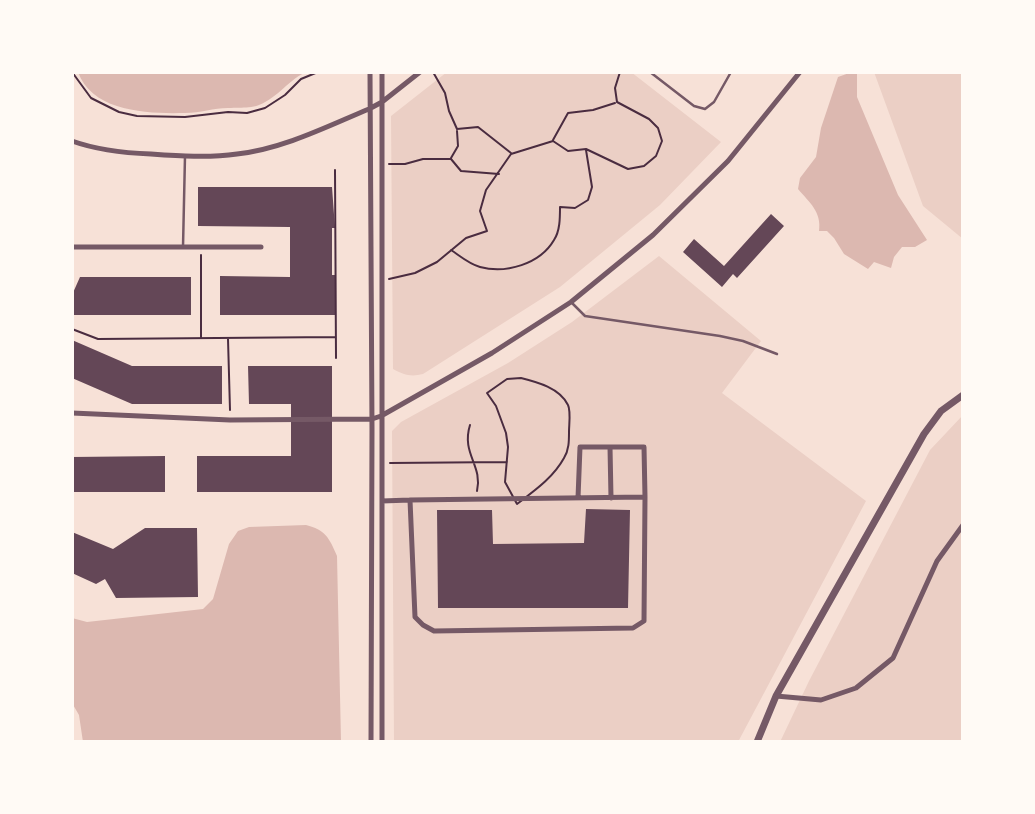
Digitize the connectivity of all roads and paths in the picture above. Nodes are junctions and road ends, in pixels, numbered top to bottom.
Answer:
1 (72, 72) edge
2 (318, 72) edge
3 (370, 72) edge
4 (382, 72) edge
5 (420, 72) edge
6 (433, 72) edge
7 (620, 72) edge
8 (650, 72) edge
9 (732, 72) edge
10 (800, 72) edge
11 (382, 102) junction
12 (617, 102) junction
13 (369, 109) junction
14 (457, 129) junction
15 (72, 141) edge
16 (553, 141) junction
17 (586, 149) junction
18 (511, 154) junction
19 (185, 156) junction
20 (451, 159) junction
21 (381, 164) junction
22 (335, 170) dead end
23 (499, 174) junction
24 (72, 246) edge
25 (183, 247) junction
26 (201, 247) junction
27 (261, 247) dead end
28 (451, 250) junction
29 (381, 280) junction
30 (571, 302) junction
31 (72, 329) edge
32 (336, 337) junction
33 (201, 338) junction
34 (228, 338) junction
35 (777, 354) dead end
36 (336, 358) dead end
37 (963, 395) edge
38 (72, 413) edge
39 (381, 416) junction
40 (372, 419) junction
41 (230, 420) junction
42 (470, 425) dead end
43 (610, 447) junction
44 (507, 462) junction
45 (382, 463) junction
46 (474, 463) junction
47 (645, 497) junction
48 (474, 498) dead end
49 (578, 498) junction
50 (611, 498) junction
51 (382, 500) junction
52 (410, 500) junction
53 (963, 525) edge
54 (776, 696) junction
55 (371, 742) edge
56 (382, 742) edge
57 (757, 742) edge

1 - 2 path
3 - 13 street
4 - 11 street
5 - 11 street
6 - 14 path
7 - 12 path
8 - 9 lane
10 - 30 street
11 - 13 street
11 - 21 street
12 - 16 path
12 - 17 path
13 - 19 street
13 - 40 street
14 - 18 path
14 - 20 path
15 - 19 street
16 - 17 path
16 - 18 path
17 - 28 path
18 - 23 path
19 - 25 lane
20 - 21 path
20 - 23 path
21 - 29 street
22 - 32 path
23 - 28 path
24 - 25 street
25 - 26 street
26 - 27 street
26 - 33 path
28 - 29 path
29 - 39 street
30 - 35 lane
30 - 39 street
31 - 33 path
32 - 34 path
32 - 36 path
33 - 34 path
34 - 41 path
37 - 54 street
38 - 41 street
39 - 40 street
39 - 45 street
40 - 41 street
40 - 55 street
42 - 46 path
43 - 47 street
43 - 49 street
43 - 50 street
44 - 44 path
44 - 46 path
45 - 46 path
45 - 51 street
46 - 48 path
47 - 50 street
47 - 52 street
49 - 50 street
49 - 52 street
51 - 52 street
51 - 56 street
53 - 54 street
54 - 57 street

